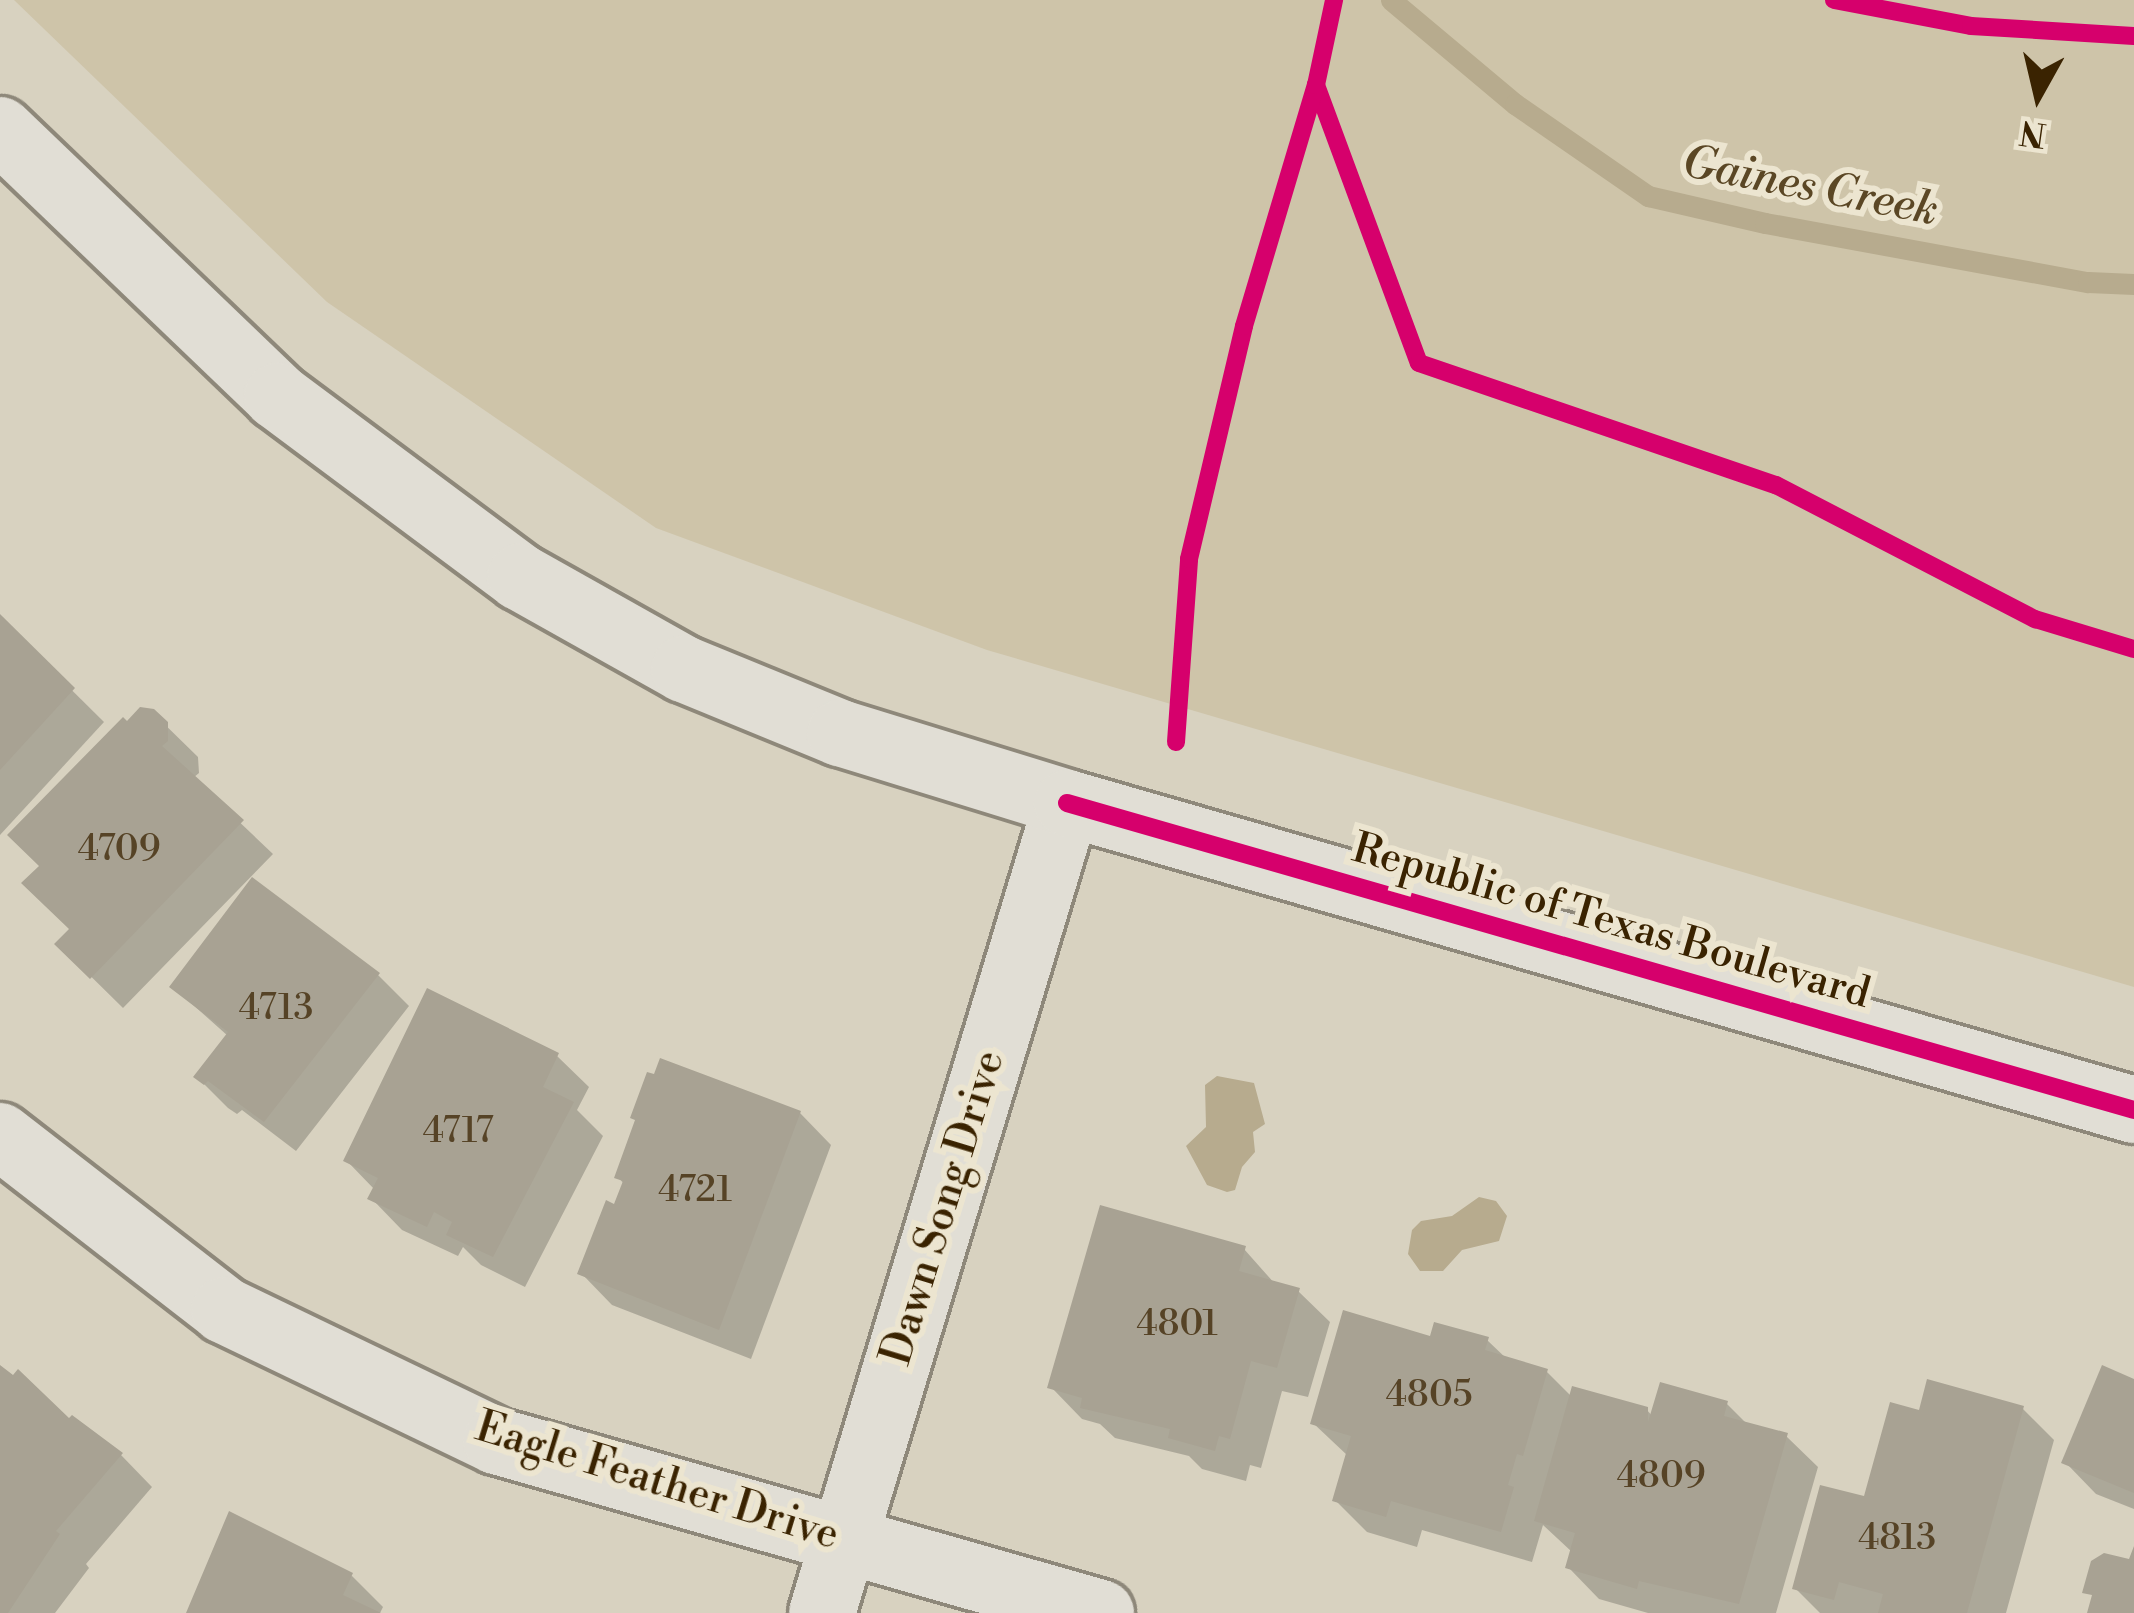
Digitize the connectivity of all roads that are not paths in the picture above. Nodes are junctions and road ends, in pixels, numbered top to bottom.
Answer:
1 (0, 130) edge
2 (1067, 803) junction
3 (2134, 1110) edge
4 (0, 1136) edge
5 (843, 1538) junction
6 (822, 1613) edge
7 (1101, 1613) edge

1 - 2 street, Republic of Texas Boulevard
2 - 3 street, Republic of Texas Boulevard
2 - 5 street, Dawn Song Drive
4 - 5 street, Eagle Feather Drive
5 - 6 street, Dawn Song Drive
5 - 7 street, Eagle Feather Drive

